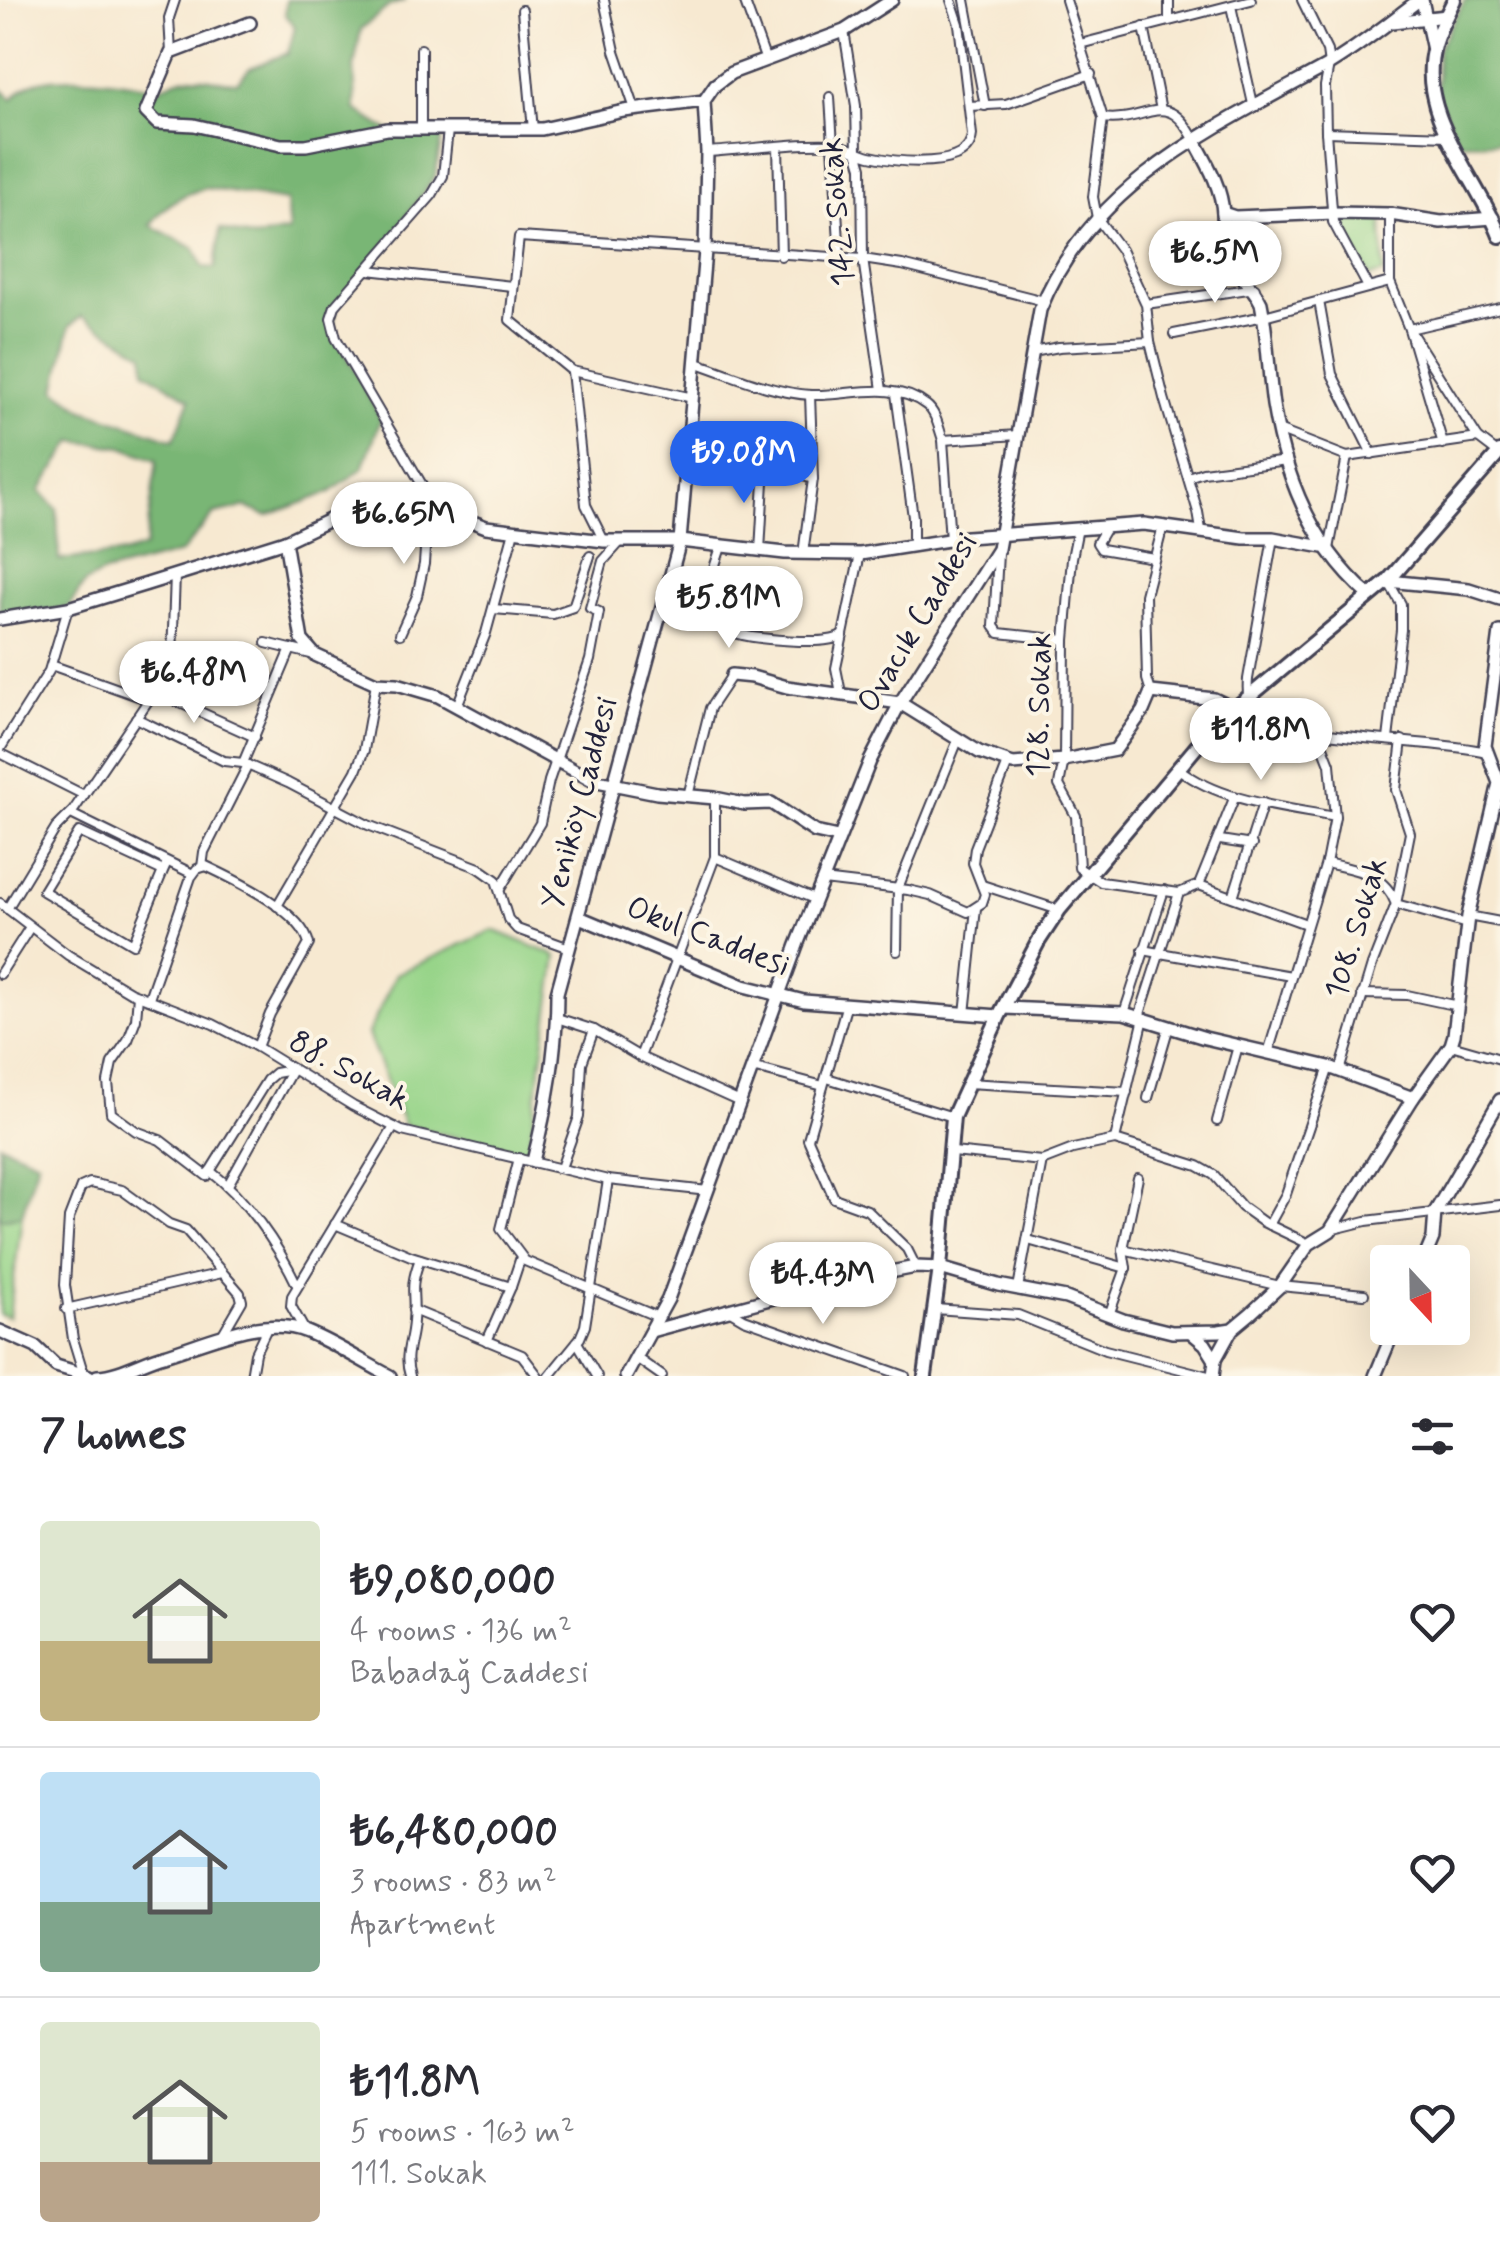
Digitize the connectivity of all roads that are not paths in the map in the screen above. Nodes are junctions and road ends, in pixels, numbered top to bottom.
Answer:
1 (175, 0) edge
2 (604, 0) edge
3 (744, 0) edge
4 (892, 0) edge
5 (951, 0) edge
6 (965, 0) edge
7 (1066, 0) edge
8 (1169, 0) edge
9 (1250, 0) edge
10 (1302, 0) edge
11 (1420, 0) edge
12 (1454, 0) edge
13 (1231, 6) junction
14 (522, 10) dead end
15 (1446, 16) junction
16 (1425, 19) junction
17 (1169, 20) junction
18 (250, 23) dead end
19 (1388, 23) junction
20 (1144, 26) junction
21 (844, 31) junction
22 (1080, 44) junction
23 (421, 49) dead end
24 (1432, 50) junction
25 (171, 54) junction
26 (765, 58) junction
27 (1329, 64) junction
28 (1090, 74) junction
29 (830, 97) dead end
30 (704, 101) junction
31 (1252, 104) junction
32 (969, 106) junction
33 (985, 106) junction
34 (634, 109) junction
35 (1161, 110) junction
36 (1104, 118) junction
37 (421, 130) junction
38 (448, 130) junction
39 (533, 130) junction
40 (1326, 132) junction
41 (1448, 136) junction
42 (1194, 141) junction
43 (834, 144) junction
44 (778, 147) junction
45 (857, 151) junction
46 (707, 152) junction
47 (1224, 213) junction
48 (1334, 213) junction
49 (1390, 214) junction
50 (1097, 218) junction
51 (1496, 218) edge
52 (1500, 236) edge
53 (704, 251) junction
54 (781, 256) junction
55 (840, 258) junction
56 (864, 260) junction
57 (368, 270) junction
58 (1390, 282) junction
59 (512, 286) junction
60 (1255, 288) junction
61 (1368, 288) junction
62 (1044, 300) junction
63 (1319, 301) junction
64 (1146, 304) junction
65 (1500, 308) edge
66 (1264, 316) junction
67 (1409, 330) junction
68 (1174, 334) dead end
69 (1150, 342) junction
70 (1032, 352) junction
71 (697, 363) junction
72 (572, 371) junction
73 (882, 390) junction
74 (896, 394) junction
75 (810, 396) junction
76 (693, 398) junction
77 (1278, 430) junction
78 (1018, 435) junction
79 (1478, 438) junction
80 (944, 440) junction
81 (688, 441) junction
82 (1443, 444) junction
83 (1500, 453) edge
84 (1372, 454) junction
85 (1347, 457) junction
86 (1287, 462) junction
87 (765, 464) junction
88 (1188, 477) junction
89 (813, 478) junction
90 (432, 506) junction
91 (1107, 526) junction
92 (1164, 526) junction
93 (1078, 528) junction
94 (514, 530) junction
95 (1201, 530) junction
96 (1002, 535) junction
97 (1273, 538) junction
98 (680, 540) junction
99 (950, 540) junction
100 (285, 541) junction
101 (604, 541) junction
102 (621, 541) junction
103 (721, 547) junction
104 (913, 547) junction
105 (998, 548) junction
106 (1326, 550) junction
107 (760, 551) junction
108 (804, 554) junction
109 (860, 554) junction
110 (590, 556) dead end
111 (1154, 558) junction
112 (175, 576) junction
113 (1388, 580) junction
114 (1370, 596) junction
115 (1500, 599) edge
116 (68, 608) junction
117 (493, 608) junction
118 (0, 619) edge
119 (1500, 632) edge
120 (400, 634) dead end
121 (840, 636) junction
122 (1065, 640) junction
123 (266, 643) dead end
124 (291, 649) junction
125 (315, 654) junction
126 (51, 665) junction
127 (732, 675) joint
128 (376, 683) junction
129 (840, 692) junction
130 (1151, 692) junction
131 (152, 696) junction
132 (1246, 696) junction
133 (900, 702) junction
134 (458, 706) junction
135 (1233, 708) junction
136 (136, 718) junction
137 (1317, 730) junction
138 (254, 737) junction
139 (1388, 739) junction
140 (958, 740) junction
141 (1402, 740) junction
142 (0, 751) edge
143 (1487, 752) junction
144 (1064, 760) junction
145 (555, 762) junction
146 (1008, 763) junction
147 (246, 764) junction
148 (1176, 767) junction
149 (615, 782) junction
150 (1499, 784) edge
151 (84, 795) junction
152 (688, 796) junction
153 (1235, 796) junction
154 (715, 798) junction
155 (1264, 802) junction
156 (333, 808) junction
157 (70, 814) junction
158 (1335, 818) junction
159 (838, 837) junction
160 (1220, 840) junction
161 (1252, 845) junction
162 (715, 857) junction
163 (1326, 863) junction
164 (165, 866) junction
165 (202, 867) junction
166 (193, 874) junction
167 (1087, 876) junction
168 (822, 880) junction
169 (982, 884) junction
170 (1200, 885) junction
171 (500, 888) junction
172 (898, 888) junction
173 (1164, 890) junction
174 (1179, 893) junction
175 (1233, 897) junction
176 (814, 899) junction
177 (1396, 904) junction
178 (3, 906) edge
179 (278, 906) junction
180 (976, 908) junction
181 (1059, 910) junction
182 (579, 916) junction
183 (1468, 920) junction
184 (1500, 922) edge
185 (1306, 924) junction
186 (30, 927) junction
187 (570, 948) junction
188 (1144, 950) junction
189 (897, 951) dead end
190 (1158, 955) junction
191 (675, 958) junction
192 (0, 974) edge
193 (1292, 976) junction
194 (1362, 994) junction
195 (138, 995) junction
196 (778, 995) junction
197 (149, 998) junction
198 (1458, 1006) junction
199 (846, 1007) junction
200 (1002, 1012) junction
201 (1124, 1012) junction
202 (965, 1014) junction
203 (1141, 1017) junction
204 (557, 1018) junction
205 (1169, 1026) junction
206 (594, 1030) junction
207 (1451, 1045) junction
208 (1238, 1046) junction
209 (257, 1047) junction
210 (1268, 1052) junction
211 (640, 1056) junction
212 (1500, 1059) edge
213 (752, 1067) junction
214 (1334, 1069) junction
215 (292, 1070) junction
216 (825, 1082) junction
217 (967, 1084) junction
218 (1127, 1092) junction
219 (1148, 1098) dead end
220 (1413, 1098) junction
221 (1500, 1100) edge
222 (740, 1102) junction
223 (954, 1117) junction
224 (1217, 1121) dead end
225 (394, 1127) junction
226 (1115, 1140) junction
227 (953, 1152) junction
228 (519, 1158) junction
229 (533, 1162) junction
230 (1042, 1162) junction
231 (561, 1168) junction
232 (210, 1172) junction
233 (1138, 1178) dead end
234 (608, 1180) junction
235 (228, 1185) junction
236 (708, 1191) junction
237 (1500, 1205) edge
238 (1436, 1212) junction
239 (335, 1224) junction
240 (1269, 1225) junction
241 (1330, 1231) junction
242 (1028, 1240) junction
243 (1309, 1244) junction
244 (1430, 1245) edge
245 (1124, 1249) junction
246 (522, 1257) junction
247 (420, 1258) junction
248 (916, 1267) junction
249 (940, 1268) junction
250 (1126, 1268) junction
251 (222, 1273) junction
252 (298, 1286) junction
253 (1280, 1286) junction
254 (511, 1287) junction
255 (1018, 1288) junction
256 (594, 1291) junction
257 (1364, 1294) dead end
258 (66, 1309) junction
259 (935, 1309) junction
260 (413, 1310) junction
261 (728, 1310) junction
262 (1110, 1315) junction
263 (658, 1317) junction
264 (267, 1328) junction
265 (1232, 1329) junction
266 (0, 1331) edge
267 (306, 1331) junction
268 (651, 1331) junction
269 (1193, 1334) junction
270 (220, 1338) junction
271 (486, 1341) junction
272 (576, 1342) junction
273 (1388, 1345) edge
274 (635, 1358) junction
275 (1215, 1360) junction
276 (61, 1372) edge
277 (86, 1376) edge
278 (98, 1376) edge
279 (251, 1376) edge
280 (390, 1376) edge
281 (410, 1376) edge
282 (538, 1376) edge
283 (549, 1376) edge
284 (596, 1376) edge
285 (626, 1376) edge
286 (662, 1376) edge
287 (905, 1376) edge
288 (925, 1376) edge
289 (1210, 1376) edge
290 (1375, 1376) edge

1 - 25 street
2 - 34 street
3 - 26 street
4 - 21 street
5 - 32 street
6 - 33 street
7 - 22 street
8 - 17 street
9 - 13 street
10 - 27 street
11 - 16 street
11 - 19 street
12 - 15 main road
13 - 17 street
13 - 31 street
14 - 39 street
15 - 16 street, Ovacık Caddesi
15 - 24 main road
16 - 19 street, Ovacık Caddesi
16 - 24 street
17 - 20 street
18 - 25 street
19 - 27 street, Ovacık Caddesi
20 - 22 street
20 - 35 street
21 - 26 street
21 - 45 street, 142. Sokak
22 - 28 street
23 - 37 street
24 - 41 main road
25 - 37 street
26 - 30 street
27 - 31 street, Ovacık Caddesi
27 - 40 street
28 - 33 street
28 - 36 street
29 - 43 street
30 - 34 street
30 - 46 street, Yeniköy Caddesi
31 - 42 street, Ovacık Caddesi
32 - 33 street
32 - 45 street
34 - 39 street
35 - 36 street
35 - 42 street
36 - 50 street
37 - 38 street
38 - 39 street
38 - 57 street
40 - 41 street
40 - 48 street
41 - 51 main road
42 - 47 street
42 - 50 street, Ovacık Caddesi
43 - 44 street
43 - 45 street
43 - 55 street
44 - 46 street
44 - 54 street
45 - 56 street, 142. Sokak
46 - 53 street, Yeniköy Caddesi
47 - 48 street
47 - 60 street
48 - 49 street
48 - 61 street
49 - 51 street
49 - 58 street
50 - 62 street, Ovacık Caddesi
50 - 64 street
51 - 52 main road
53 - 54 street
53 - 59 street
53 - 71 street, Yeniköy Caddesi
54 - 55 street
55 - 56 street
56 - 62 street
56 - 73 street, 142. Sokak
57 - 59 street
57 - 90 street
58 - 61 street
58 - 67 street
59 - 72 street
60 - 64 street
60 - 66 street
61 - 63 street
62 - 70 street, Ovacık Caddesi
63 - 66 street
63 - 84 street
64 - 69 street
65 - 67 street
66 - 68 street
66 - 77 street
67 - 79 street
67 - 82 street
69 - 70 street
69 - 88 street
70 - 78 street, Ovacık Caddesi
71 - 75 street
71 - 76 street, Yeniköy Caddesi
72 - 76 street
72 - 101 street
73 - 74 street
73 - 75 street
74 - 80 street
74 - 104 street
75 - 89 street
76 - 81 street, Yeniköy Caddesi
77 - 85 street
77 - 86 street
78 - 80 street
78 - 96 street, Ovacık Caddesi
79 - 82 street
79 - 83 street
80 - 99 street
81 - 87 street
81 - 98 street, Yeniköy Caddesi
82 - 84 street
83 - 113 main road
84 - 85 street
85 - 106 street
86 - 88 street
86 - 106 street
87 - 89 street
87 - 107 street
88 - 95 street
89 - 108 street
90 - 94 street
90 - 100 street
90 - 120 street
91 - 92 street
91 - 93 street
91 - 111 street
92 - 95 street
92 - 111 street
93 - 96 street
93 - 122 street, 128. Sokak
94 - 101 street
94 - 117 street
95 - 97 street
96 - 99 street
96 - 105 street, Ovacık Caddesi
97 - 106 street
97 - 132 street
98 - 102 street
98 - 103 street
98 - 149 street, Yeniköy Caddesi
99 - 104 street
100 - 112 street
100 - 125 street
101 - 102 street
102 - 145 street
103 - 107 street
103 - 121 street
104 - 109 street
105 - 122 street
105 - 133 street, Ovacık Caddesi
106 - 114 street
107 - 108 street
108 - 109 street
109 - 121 street
110 - 117 street
111 - 130 street
112 - 116 street
112 - 131 street
113 - 114 main road
113 - 115 street
113 - 139 street
114 - 132 main road
116 - 118 street
116 - 126 street
117 - 134 street
119 - 143 street
121 - 129 street
122 - 144 street, 128. Sokak
123 - 124 street
124 - 125 street
124 - 138 street
125 - 128 street
126 - 131 street
126 - 142 street
127 - 129 street
127 - 152 street
128 - 134 street
128 - 156 street
129 - 133 street
130 - 135 street
130 - 144 street
131 - 136 street
131 - 138 street
132 - 135 main road
132 - 137 street
133 - 140 street
133 - 159 street, Ovacık Caddesi
134 - 145 street
135 - 148 main road
136 - 147 street
136 - 151 street
137 - 139 street
137 - 158 street
138 - 147 street
139 - 141 street
140 - 146 street
140 - 172 street
141 - 143 street
141 - 177 street, 108. Sokak
142 - 151 street
143 - 150 street
144 - 146 street
144 - 167 street, 128. Sokak
145 - 149 street
145 - 171 street
146 - 169 street
147 - 156 street
147 - 165 street
148 - 153 street
148 - 167 main road
149 - 152 street
149 - 182 street, Yeniköy Caddesi
150 - 183 street
151 - 157 street
152 - 154 street
153 - 155 street
153 - 160 street
154 - 159 street
154 - 162 street
155 - 158 street
155 - 161 street
156 - 171 street
156 - 179 street
157 - 164 street
157 - 178 street
158 - 163 street
159 - 168 street, Ovacık Caddesi
160 - 161 street
160 - 170 street
161 - 175 street
162 - 176 street
162 - 191 street
163 - 177 street
163 - 185 street
164 - 164 street
164 - 166 street
165 - 166 street
165 - 179 street
166 - 197 street
167 - 173 street
167 - 181 main road
168 - 172 street
168 - 176 street, Ovacık Caddesi
169 - 180 street
169 - 181 street
170 - 174 street
170 - 175 street
171 - 187 street
172 - 180 street
172 - 189 street
173 - 174 street
173 - 188 street
174 - 190 street
175 - 185 street
176 - 196 street, Ovacık Caddesi
177 - 183 street
177 - 194 street, 108. Sokak
178 - 186 street, 88. Sokak
179 - 209 street
180 - 202 street
181 - 200 main road
182 - 187 street, Yeniköy Caddesi
182 - 191 street, Okul Caddesi
183 - 184 street
183 - 198 street
185 - 193 street
186 - 192 street
186 - 195 street, 88. Sokak
187 - 204 street, Yeniköy Caddesi
188 - 190 street
188 - 201 street
190 - 193 street
190 - 203 street
191 - 196 street, Okul Caddesi
191 - 211 street
193 - 210 street
194 - 198 street
194 - 214 street, 108. Sokak
195 - 197 street, 88. Sokak
195 - 232 street
196 - 199 street, Okul Caddesi
196 - 213 street, Ovacık Caddesi
197 - 209 street, 88. Sokak
198 - 207 street
199 - 202 street, Okul Caddesi
199 - 216 street
200 - 201 street, Okul Caddesi
200 - 202 street, Okul Caddesi
200 - 217 main road
201 - 203 street, Okul Caddesi
203 - 205 street, Okul Caddesi
203 - 218 street
204 - 206 street
204 - 229 street, Yeniköy Caddesi
205 - 208 street, Okul Caddesi
205 - 219 street
206 - 211 street
206 - 231 street
207 - 212 street
207 - 220 street
208 - 210 street, Okul Caddesi
208 - 224 street
209 - 215 street, 88. Sokak
210 - 214 street, Okul Caddesi
211 - 222 street
213 - 216 street
213 - 222 street, Ovacık Caddesi
214 - 220 street, Okul Caddesi
214 - 240 street, 108. Sokak
215 - 225 street, 88. Sokak
215 - 232 street
215 - 235 street
216 - 223 street
216 - 248 street
217 - 218 street
217 - 223 main road
218 - 226 street
220 - 241 street
221 - 238 street
222 - 236 street, Ovacık Caddesi
223 - 227 main road
225 - 228 street, 88. Sokak
225 - 239 street
226 - 230 street
226 - 240 street
227 - 230 street
227 - 249 main road
228 - 229 street, 88. Sokak
228 - 246 street
229 - 231 street, 88. Sokak
230 - 242 street
231 - 234 street, 88. Sokak
232 - 235 street
233 - 245 street
234 - 236 street, 88. Sokak
234 - 256 street
235 - 252 street
236 - 263 street, Ovacık Caddesi
237 - 238 street
238 - 241 street
238 - 244 street
239 - 247 street
239 - 252 street
240 - 243 street
241 - 243 street
242 - 250 street
242 - 255 street
243 - 253 street
245 - 250 street
245 - 253 street
246 - 254 street
246 - 256 street
247 - 254 street
247 - 260 street
248 - 249 street
248 - 261 street
249 - 255 street
249 - 259 main road
250 - 262 street
251 - 258 street
251 - 258 street
251 - 270 street
252 - 267 street
253 - 257 street
253 - 265 street
254 - 271 street
255 - 262 street
256 - 263 street
256 - 272 street
258 - 277 street
259 - 288 main road
259 - 289 street
260 - 271 street
260 - 281 street
261 - 268 street
261 - 287 street
262 - 269 street
263 - 268 street, Ovacık Caddesi
264 - 267 street
264 - 270 street
264 - 279 street
265 - 269 street
265 - 275 street
266 - 276 street
267 - 280 street
268 - 274 street, Ovacık Caddesi
269 - 275 street
270 - 278 street
271 - 282 street
272 - 283 street
272 - 284 street
273 - 290 street
274 - 285 street, Ovacık Caddesi
274 - 286 street
275 - 289 street
276 - 277 street

